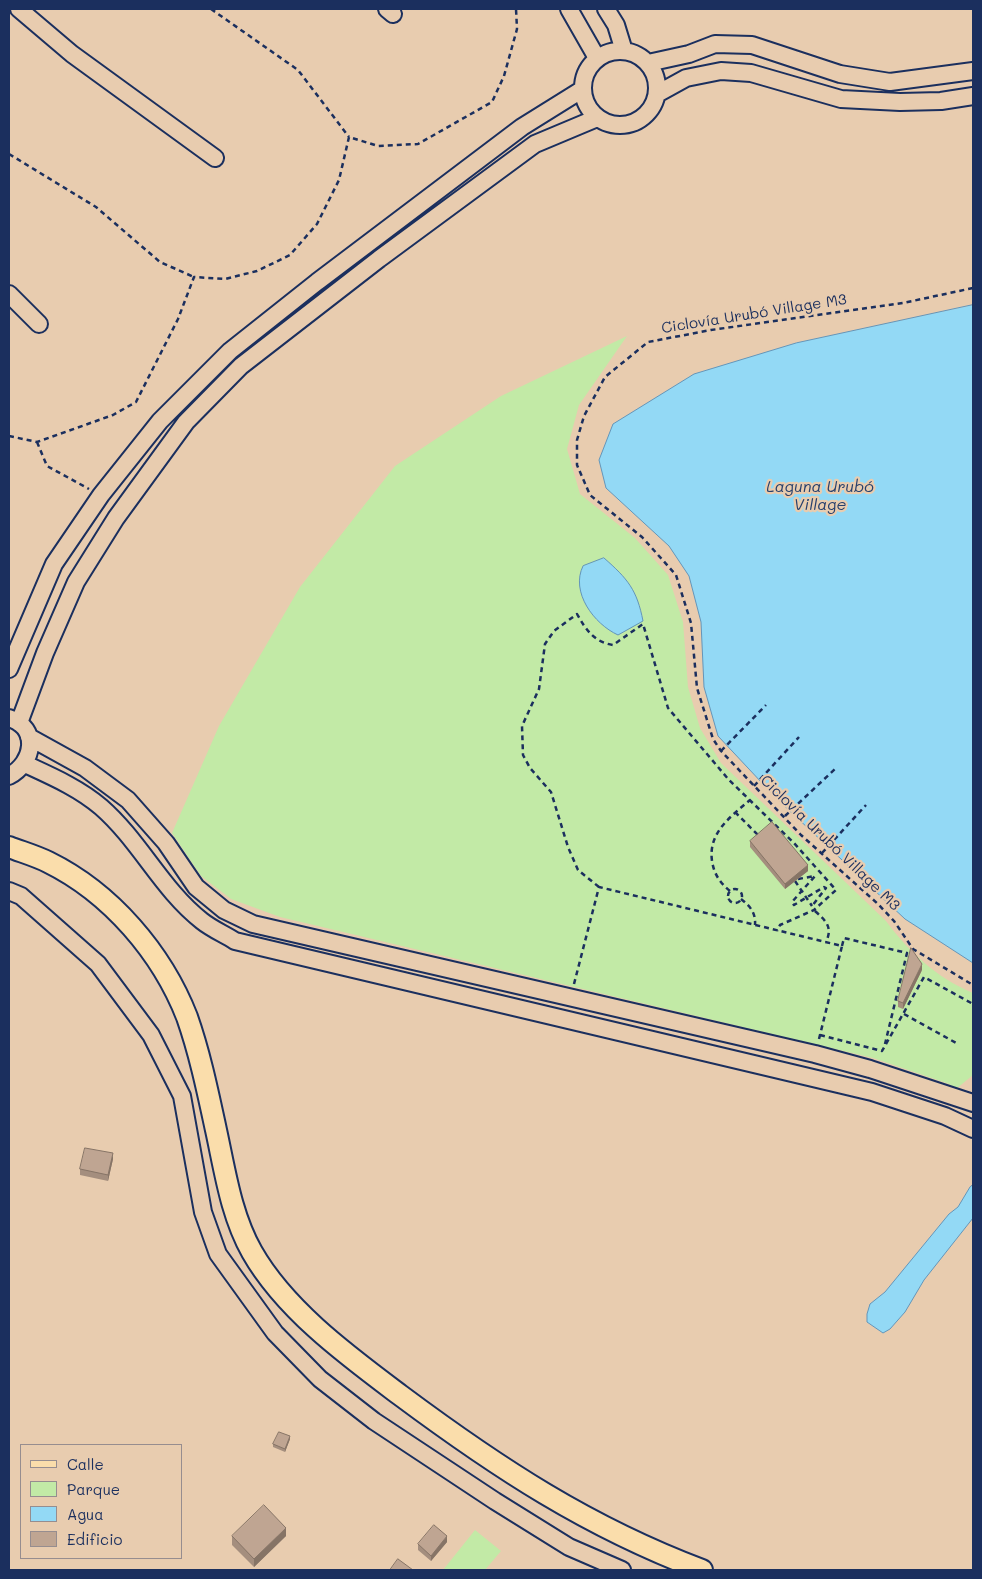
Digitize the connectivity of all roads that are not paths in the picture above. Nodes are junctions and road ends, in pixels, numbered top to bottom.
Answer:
1 (19, 9) edge
2 (569, 9) edge
3 (606, 9) edge
4 (624, 51) junction
5 (598, 58) junction
6 (648, 63) junction
7 (804, 63) junction
8 (973, 71) edge
9 (796, 85) junction
10 (583, 89) junction
11 (656, 94) junction
12 (973, 96) edge
13 (597, 118) junction
14 (215, 158) dead end
15 (9, 294) edge
16 (39, 324) dead end
17 (99, 499) junction
18 (116, 518) junction
19 (9, 669) edge
20 (14, 720) edge
21 (29, 737) junction
22 (25, 764) junction
23 (9, 776) edge
24 (9, 847) edge
25 (9, 891) edge
26 (224, 910) junction
27 (212, 927) junction
28 (772, 1044) junction
29 (767, 1065) junction
30 (973, 1103) edge
31 (973, 1129) edge
32 (622, 1570) edge
33 (702, 1570) edge

1 - 14 street
2 - 5 street
3 - 4 street
4 - 5 street
4 - 6 street
5 - 10 street
6 - 7 street
6 - 11 street
7 - 8 street
7 - 9 street
9 - 11 street
9 - 12 street
10 - 13 street
10 - 17 street
11 - 13 street
13 - 18 street
15 - 16 street
17 - 18 street
17 - 19 street
18 - 20 street
20 - 21 street
21 - 22 street
21 - 26 street
22 - 23 street
22 - 27 street
24 - 33 main road
25 - 32 street
26 - 27 street
26 - 28 street
27 - 29 street
28 - 29 street
28 - 30 street
29 - 31 street

